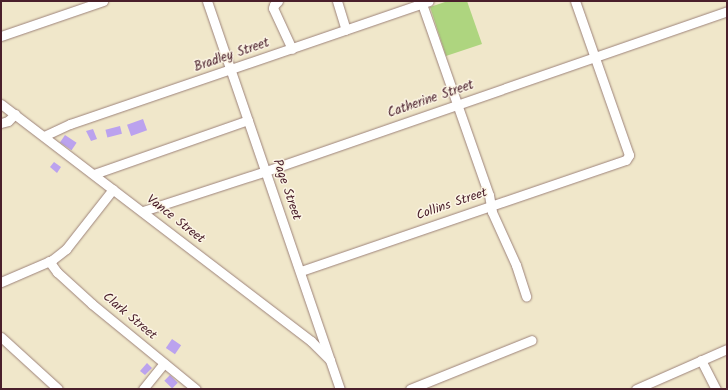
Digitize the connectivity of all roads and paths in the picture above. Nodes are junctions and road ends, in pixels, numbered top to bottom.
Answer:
1 (103, 1) edge
2 (207, 1) edge
3 (278, 1) edge
4 (337, 1) edge
5 (575, 1) edge
6 (424, 2) edge
7 (727, 11) edge
8 (346, 30) junction
9 (1, 36) edge
10 (292, 49) junction
11 (594, 57) junction
12 (231, 70) junction
13 (1, 104) edge
14 (458, 104) junction
15 (15, 114) junction
16 (248, 120) junction
17 (1, 123) edge
18 (44, 136) junction
19 (266, 171) junction
20 (94, 174) junction
21 (113, 189) junction
22 (491, 206) junction
23 (143, 211) junction
24 (49, 261) junction
25 (301, 271) junction
26 (2, 281) edge
27 (526, 296) dead end
28 (1, 337) edge
29 (532, 340) dead end
30 (727, 349) edge
31 (330, 360) junction
32 (701, 360) junction
33 (164, 363) junction
34 (58, 389) edge
35 (143, 389) edge
36 (196, 389) edge
37 (340, 389) edge
38 (410, 389) edge
39 (636, 389) edge
40 (716, 389) edge

1 - 9 street
2 - 12 street, Page Street
3 - 10 street
4 - 8 street
5 - 11 street, Collins Street
6 - 8 street, Bradley Street
6 - 14 street
7 - 11 street, Catherine Street
8 - 10 street, Bradley Street
10 - 12 street, Bradley Street
11 - 14 street, Catherine Street
11 - 22 street, Collins Street
12 - 16 street, Page Street
12 - 18 street, Bradley Street
13 - 15 street, Vance Street
14 - 19 street, Catherine Street
14 - 22 street
15 - 17 street
15 - 18 street, Vance Street
16 - 19 street, Page Street
16 - 20 street
18 - 20 street, Vance Street
19 - 23 street, Catherine Street
19 - 25 street, Page Street
20 - 21 street, Vance Street
21 - 23 street, Vance Street
21 - 24 street
22 - 25 street, Collins Street
22 - 27 street
23 - 31 street, Vance Street
24 - 26 street
24 - 33 street, Clark Street
25 - 31 street, Page Street
28 - 34 street
29 - 38 street
30 - 32 street
31 - 37 street, Page Street
32 - 39 street
32 - 40 street
33 - 35 street
33 - 36 street, Clark Street

